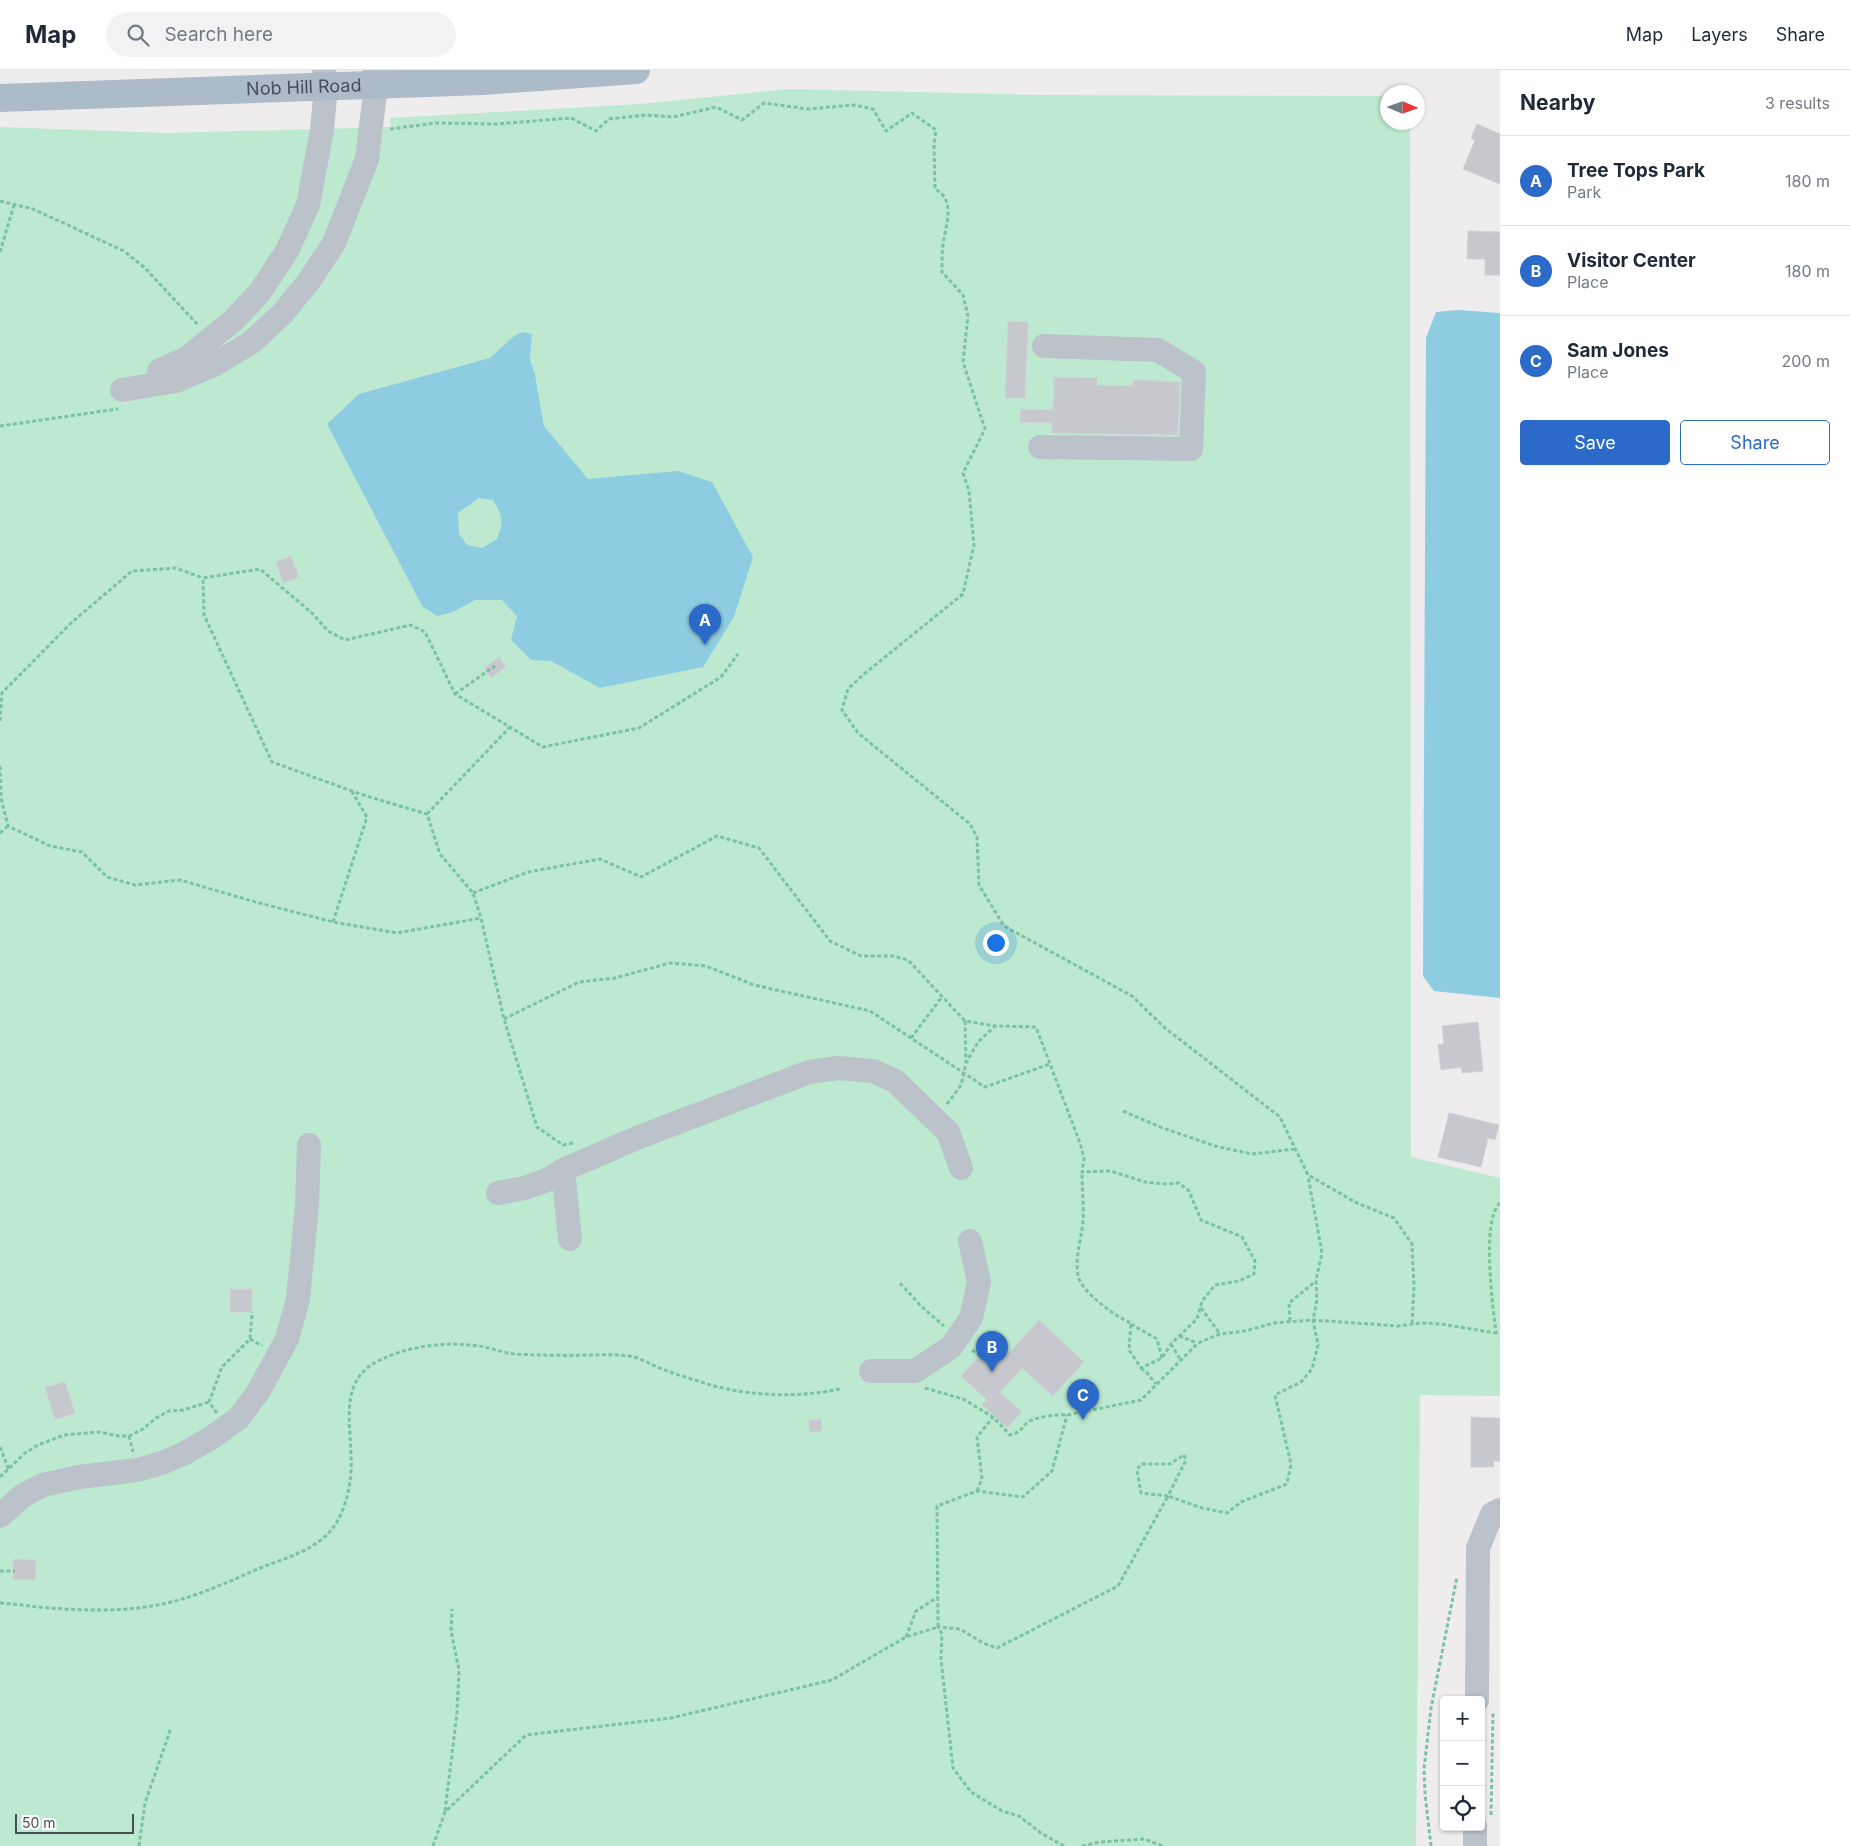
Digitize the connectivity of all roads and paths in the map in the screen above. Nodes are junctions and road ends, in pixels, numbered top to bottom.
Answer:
1 (636, 70) edge
2 (375, 77) edge
3 (325, 78) edge
4 (0, 98) edge
5 (370, 132) junction
6 (0, 201) edge
7 (14, 205) junction
8 (0, 252) edge
9 (198, 325) dead end
10 (1044, 346) dead end
11 (1040, 447) dead end
12 (204, 578) junction
13 (738, 654) dead end
14 (495, 666) dead end
15 (1, 693) edge
16 (455, 694) junction
17 (0, 721) edge
18 (510, 727) junction
19 (0, 766) edge
20 (351, 790) junction
21 (0, 798) edge
22 (427, 814) junction
23 (8, 826) junction
24 (0, 833) edge
25 (473, 893) junction
26 (481, 918) junction
27 (333, 922) junction
28 (942, 997) junction
29 (504, 1019) junction
30 (965, 1021) junction
31 (995, 1026) junction
32 (911, 1038) junction
33 (966, 1063) junction
34 (1050, 1064) junction
35 (964, 1072) junction
36 (1123, 1111) dead end
37 (934, 1118) junction
38 (577, 1142) dead end
39 (308, 1145) dead end
40 (1296, 1149) junction
41 (961, 1168) dead end
42 (563, 1170) junction
43 (1082, 1172) junction
44 (1308, 1175) junction
45 (498, 1193) dead end
46 (1500, 1203) edge
47 (570, 1239) dead end
48 (970, 1241) dead end
49 (1316, 1280) junction
50 (900, 1283) dead end
51 (1200, 1308) junction
52 (252, 1312) dead end
53 (1313, 1320) junction
54 (1290, 1321) junction
55 (1131, 1323) junction
56 (1412, 1324) junction
57 (1498, 1333) edge
58 (1220, 1334) junction
59 (1179, 1336) junction
60 (958, 1337) junction
61 (1198, 1343) junction
62 (1171, 1344) junction
63 (980, 1356) dead end
64 (1162, 1358) junction
65 (1180, 1359) junction
66 (1141, 1368) junction
67 (871, 1371) dead end
68 (1156, 1384) junction
69 (922, 1387) dead end
70 (840, 1389) dead end
71 (209, 1402) junction
72 (1067, 1415) junction
73 (992, 1417) junction
74 (227, 1426) junction
75 (0, 1447) edge
76 (9, 1470) junction
77 (0, 1477) edge
78 (977, 1491) junction
79 (1168, 1496) junction
80 (1496, 1512) edge
81 (0, 1516) edge
82 (0, 1571) edge
83 (15, 1571) dead end
84 (1458, 1572) dead end
85 (938, 1596) junction
86 (0, 1603) edge
87 (452, 1609) dead end
88 (938, 1627) junction
89 (906, 1637) junction
90 (1476, 1696) edge
91 (171, 1728) dead end
92 (445, 1812) junction
93 (1475, 1831) edge
94 (139, 1846) edge
95 (433, 1846) edge
96 (1064, 1846) edge
97 (1082, 1846) edge
98 (1163, 1846) edge
99 (1431, 1846) edge
100 (1475, 1846) edge

1 - 2 main road, Nob Hill Road
2 - 3 main road, Nob Hill Road
2 - 5 street
3 - 4 main road, Nob Hill Road
3 - 5 street
5 - 40 path
6 - 7 path
7 - 8 path
7 - 9 path
10 - 11 street
12 - 15 path
12 - 16 path
12 - 20 path
13 - 18 path
14 - 16 path
15 - 17 path
16 - 18 path
18 - 22 path
19 - 21 path
20 - 22 path
20 - 27 path
21 - 23 path
22 - 25 path
23 - 24 path
23 - 27 path
25 - 26 path
25 - 28 path
26 - 27 path
26 - 29 path
28 - 30 path
28 - 32 path
29 - 32 path
29 - 38 path
30 - 31 path
30 - 33 path
31 - 33 path
31 - 34 path
32 - 35 path
33 - 35 path
34 - 35 path
34 - 43 path
35 - 37 path
36 - 40 path
37 - 41 street
37 - 42 street
39 - 74 street
40 - 44 path
42 - 45 street
42 - 47 street
43 - 51 path
43 - 55 path
44 - 49 path
44 - 56 path
46 - 57 path
48 - 60 street
49 - 53 path
49 - 54 path
50 - 60 path
51 - 58 path
51 - 59 path
52 - 71 path
53 - 54 path
53 - 56 path
53 - 79 path
54 - 58 path
55 - 64 path
55 - 66 path
56 - 57 path
58 - 61 path
59 - 61 path
59 - 62 path
60 - 63 path
60 - 67 street
61 - 65 path
62 - 64 path
62 - 65 path
64 - 66 path
65 - 68 path
66 - 68 path
68 - 72 path
69 - 73 path
70 - 86 path
71 - 74 path
71 - 76 path
72 - 73 path
72 - 78 path
73 - 78 path
74 - 81 street
75 - 76 path
76 - 77 path
78 - 85 path
79 - 79 path
79 - 88 path
80 - 90 street
82 - 83 path
84 - 99 path
85 - 88 path
85 - 89 path
87 - 92 path
88 - 89 path
88 - 96 path
89 - 92 path
91 - 94 path
92 - 95 path
93 - 100 street
97 - 98 path

